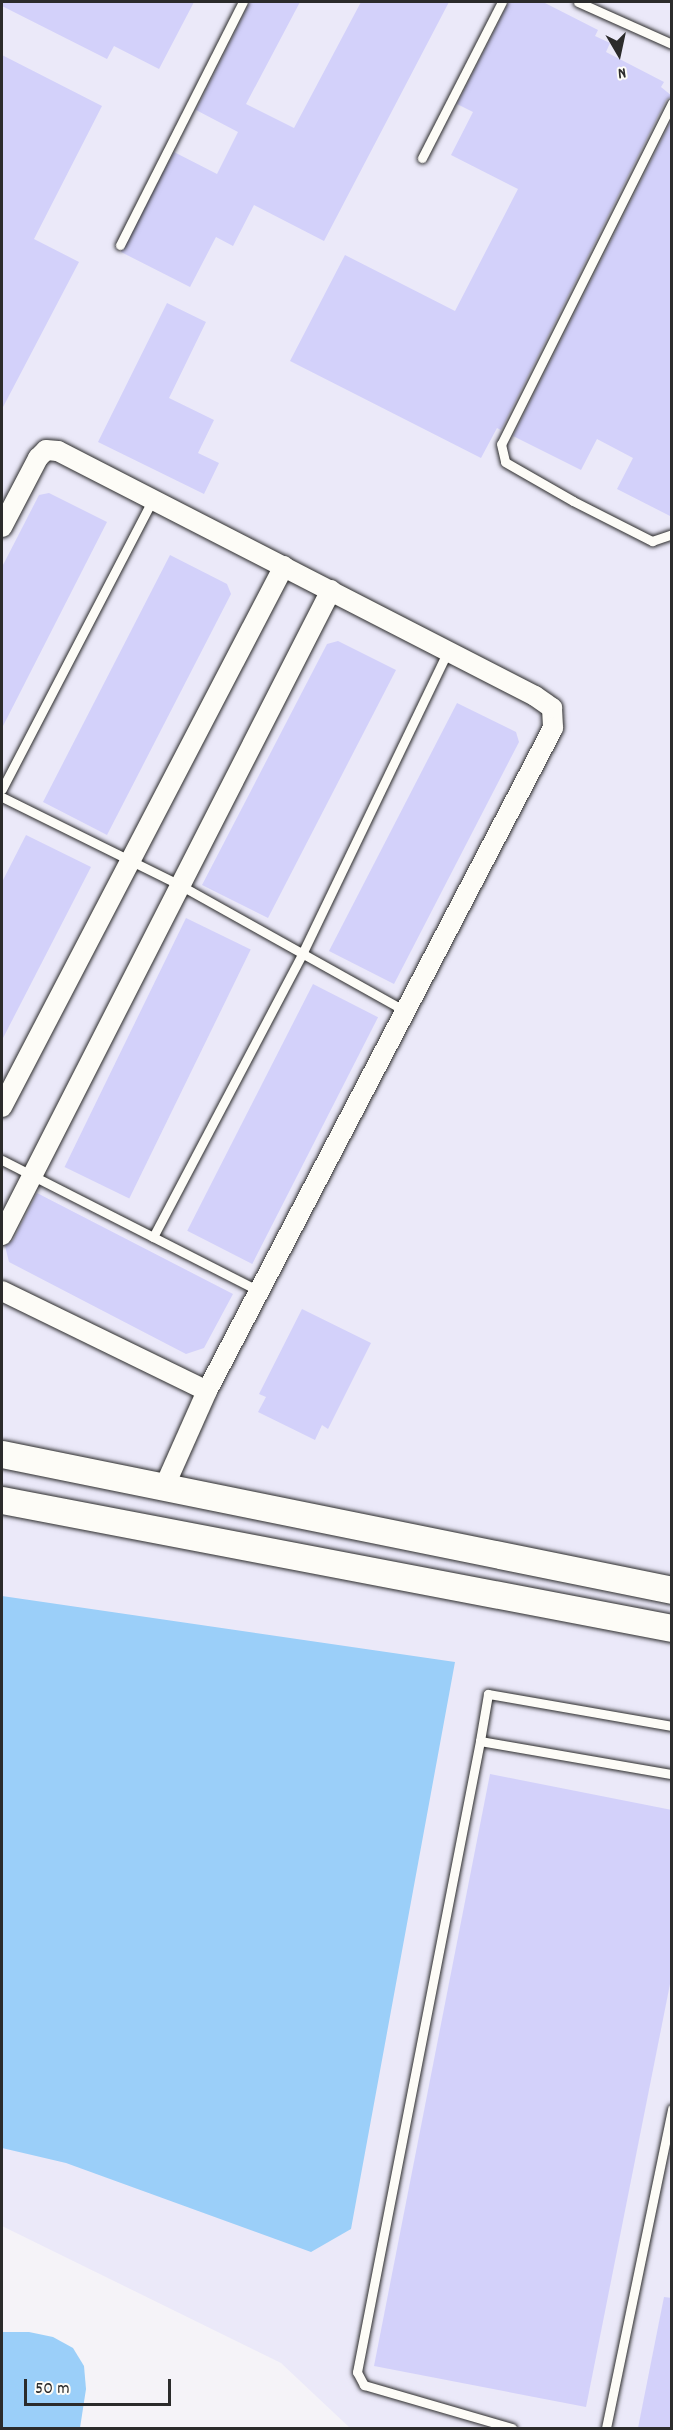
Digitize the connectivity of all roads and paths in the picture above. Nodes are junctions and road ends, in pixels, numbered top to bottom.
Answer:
1 (243, 2) edge
2 (502, 2) edge
3 (578, 2) edge
4 (672, 44) edge
5 (672, 103) edge
6 (422, 158) dead end
7 (120, 245) dead end
8 (153, 499) junction
9 (2, 527) edge
10 (672, 534) edge
11 (284, 566) junction
12 (331, 590) junction
13 (448, 651) junction
14 (2, 789) edge
15 (2, 797) edge
16 (131, 859) junction
17 (180, 885) junction
18 (303, 952) junction
19 (405, 1011) junction
20 (2, 1107) edge
21 (2, 1160) edge
22 (32, 1176) junction
23 (2, 1235) edge
24 (153, 1237) junction
25 (2, 1291) edge
26 (259, 1291) junction
27 (207, 1391) junction
28 (2, 1454) edge
29 (163, 1490) junction
30 (2, 1500) edge
31 (622, 1581) junction
32 (672, 1590) edge
33 (615, 1618) junction
34 (672, 1628) edge
35 (672, 1726) edge
36 (480, 1741) junction
37 (672, 1774) edge
38 (672, 2109) edge
39 (512, 2428) edge
40 (606, 2428) edge

1 - 7 lane
2 - 6 lane
3 - 4 lane
5 - 10 lane
8 - 9 street
8 - 11 street
8 - 14 lane
11 - 12 street
11 - 16 street
12 - 13 street
12 - 17 street
13 - 18 lane
13 - 19 street
15 - 16 lane
16 - 17 lane
16 - 20 street
17 - 18 lane
17 - 22 street
18 - 19 lane
18 - 24 lane
19 - 26 street
21 - 22 lane
22 - 23 street
22 - 24 lane
24 - 26 lane
25 - 27 street
26 - 27 street
27 - 29 street
28 - 29 street
29 - 31 street
30 - 33 street
31 - 32 street
31 - 33 street
33 - 34 street
35 - 36 lane
36 - 37 lane
36 - 39 lane
38 - 40 lane

